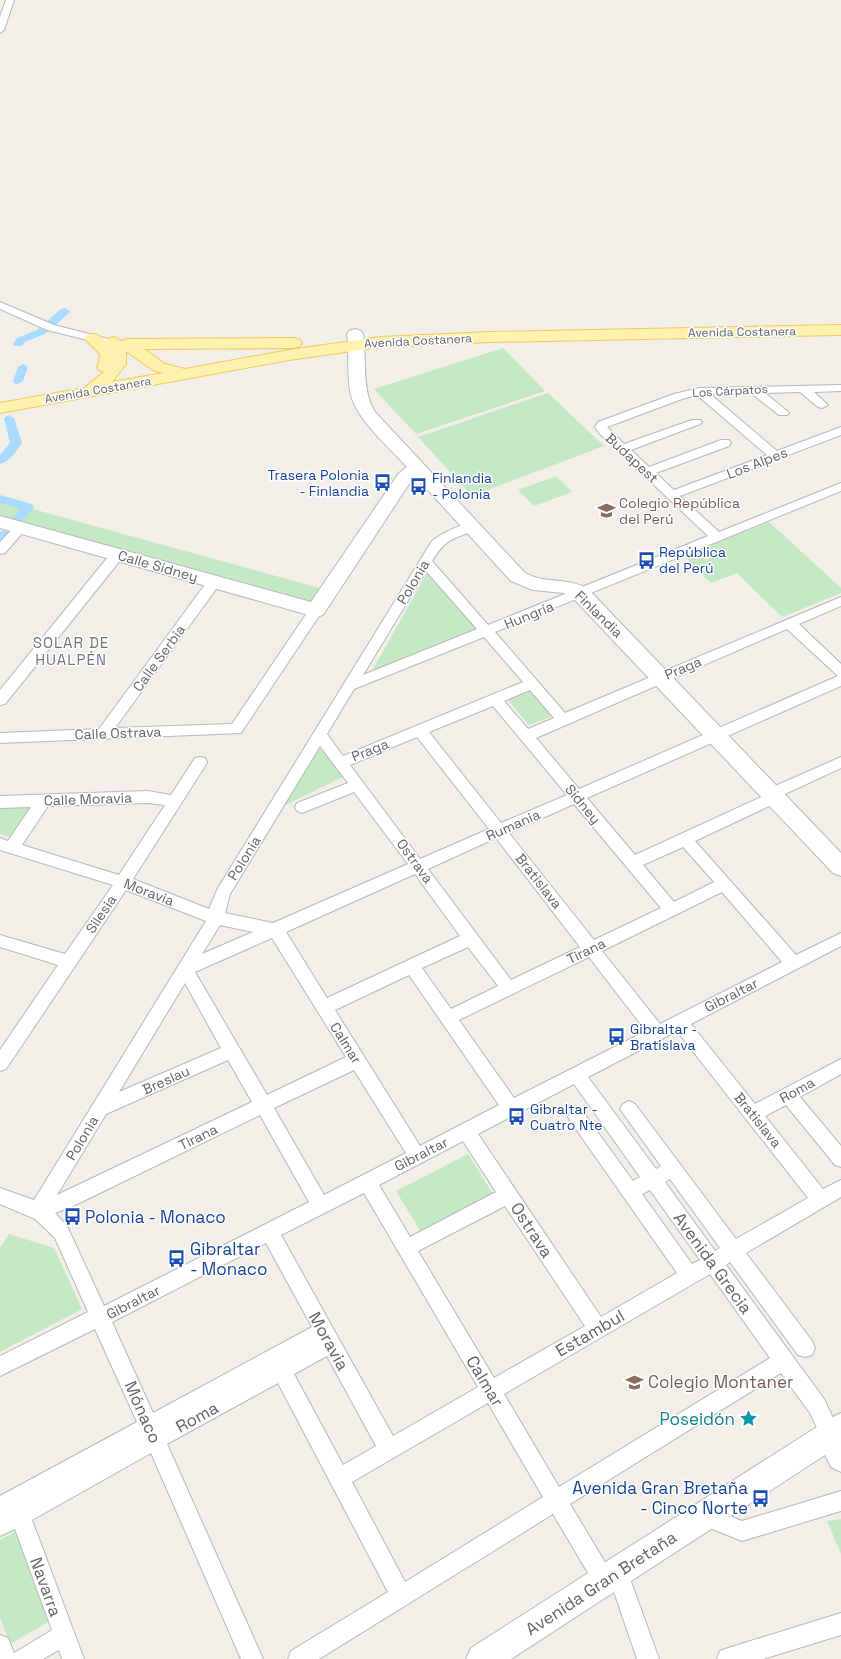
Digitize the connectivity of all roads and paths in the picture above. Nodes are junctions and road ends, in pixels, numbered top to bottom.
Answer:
1 (10, 0) edge
2 (0, 30) edge
3 (0, 305) edge
4 (841, 320) edge
5 (841, 330) edge
6 (92, 338) junction
7 (356, 339) junction
8 (120, 343) junction
9 (294, 343) junction
10 (174, 345) junction
11 (154, 364) junction
12 (188, 373) junction
13 (110, 376) junction
14 (84, 386) junction
15 (841, 388) edge
16 (803, 389) junction
17 (754, 390) junction
18 (699, 391) junction
19 (0, 396) edge
20 (822, 405) dead end
21 (0, 408) edge
22 (783, 413) dead end
23 (696, 422) dead end
24 (601, 425) joint
25 (841, 431) edge
26 (725, 443) dead end
27 (623, 449) junction
28 (776, 456) junction
29 (417, 468) junction
30 (648, 472) junction
31 (841, 487) edge
32 (672, 495) junction
33 (0, 522) edge
34 (20, 528) junction
35 (472, 528) junction
36 (718, 538) junction
37 (0, 550) edge
38 (117, 555) junction
39 (425, 562) junction
40 (214, 582) junction
41 (581, 594) junction
42 (841, 601) edge
43 (316, 610) junction
44 (789, 623) junction
45 (487, 631) junction
46 (841, 672) edge
47 (661, 677) junction
48 (841, 680) edge
49 (532, 684) junction
50 (349, 686) junction
51 (495, 699) junction
52 (0, 700) edge
53 (563, 720) junction
54 (420, 730) junction
55 (103, 734) junction
56 (320, 735) junction
57 (716, 735) junction
58 (526, 736) junction
59 (0, 738) edge
60 (200, 762) dead end
61 (342, 762) junction
62 (841, 762) edge
63 (358, 785) junction
64 (577, 797) junction
65 (775, 797) junction
66 (43, 801) junction
67 (175, 801) junction
68 (0, 802) edge
69 (302, 807) dead end
70 (499, 831) junction
71 (685, 839) junction
72 (6, 845) edge
73 (633, 863) junction
74 (419, 866) junction
75 (841, 867) edge
76 (123, 882) junction
77 (724, 884) junction
78 (672, 910) junction
79 (216, 918) junction
80 (276, 930) junction
81 (471, 938) junction
82 (841, 939) edge
83 (0, 941) edge
84 (591, 948) junction
85 (69, 962) junction
86 (794, 963) junction
87 (412, 966) junction
88 (185, 969) junction
89 (508, 988) junction
90 (324, 1007) junction
91 (448, 1018) junction
92 (680, 1022) junction
93 (657, 1033) junction
94 (6, 1046) edge
95 (232, 1051) junction
96 (357, 1060) junction
97 (0, 1064) edge
98 (841, 1066) edge
99 (577, 1074) junction
100 (788, 1095) junction
101 (263, 1106) junction
102 (511, 1108) junction
103 (100, 1109) junction
104 (629, 1109) dead end
105 (753, 1114) junction
106 (577, 1117) dead end
107 (466, 1131) junction
108 (417, 1156) junction
109 (841, 1159) edge
110 (673, 1168) junction
111 (652, 1179) junction
112 (367, 1182) junction
113 (841, 1188) edge
114 (630, 1191) junction
115 (508, 1195) junction
116 (0, 1196) edge
117 (821, 1200) junction
118 (321, 1206) junction
119 (38, 1210) junction
120 (270, 1232) junction
121 (406, 1248) junction
122 (733, 1251) junction
123 (713, 1262) junction
124 (690, 1276) junction
125 (101, 1318) junction
126 (784, 1319) junction
127 (598, 1329) junction
128 (763, 1331) junction
129 (327, 1337) junction
130 (805, 1348) dead end
131 (784, 1360) junction
132 (0, 1366) edge
133 (282, 1370) junction
134 (491, 1391) junction
135 (152, 1433) junction
136 (838, 1440) edge
137 (389, 1450) junction
138 (340, 1478) junction
139 (556, 1501) junction
140 (841, 1501) edge
141 (6, 1515) edge
142 (705, 1516) junction
143 (611, 1576) junction
144 (401, 1596) junction
145 (841, 1624) edge
146 (64, 1635) junction
147 (0, 1646) edge
148 (4, 1659) edge
149 (22, 1659) edge
150 (73, 1659) edge
151 (252, 1659) edge
152 (299, 1659) edge
153 (482, 1659) edge
154 (648, 1659) edge
155 (728, 1659) edge

1 - 2 street
3 - 6 street
4 - 7 main road, Avenida Costanera
5 - 7 main road, Avenida Costanera
6 - 8 street
6 - 14 main road
7 - 9 main road, Avenida Costanera
7 - 12 main road, Avenida Costanera
7 - 29 street, Finlandia
8 - 10 main road
8 - 11 main road
8 - 13 main road
9 - 10 main road
9 - 11 main road, Avenida Costanera
10 - 11 main road
11 - 12 main road
11 - 13 main road, Avenida Costanera
12 - 14 main road, Avenida Costanera
13 - 14 main road
14 - 19 main road, Avenida Costanera
14 - 21 main road, Avenida Costanera
15 - 16 street, Los Cárpatos
16 - 17 street, Los Cárpatos
16 - 20 street
17 - 18 street, Los Cárpatos
17 - 22 street
18 - 24 street, Los Cárpatos
18 - 28 street
23 - 27 street
24 - 27 street, Budapest
25 - 28 street, Los Alpes
26 - 30 street
27 - 30 street, Budapest
28 - 32 street, Los Alpes
29 - 35 street, Finlandia
29 - 43 street
30 - 32 street, Budapest
31 - 36 street, Hungría
32 - 36 street, Budapest
33 - 34 street, Calle Sídney
34 - 37 street
34 - 38 street, Calle Sídney
35 - 39 street, Polonia
35 - 41 street, Finlandia
36 - 41 street, Hungría
38 - 40 street, Calle Sídney
38 - 52 street
39 - 45 street
39 - 50 street, Polonia
40 - 43 street, Calle Sídney
40 - 55 street, Calle Serbia
41 - 45 street, Hungría
41 - 47 street, Finlandia
42 - 44 street, Praga
43 - 55 street, Calle Ostrava
44 - 46 street
44 - 47 street, Praga
45 - 49 street
45 - 50 street, Hungría
47 - 53 street, Praga
47 - 57 street, Finlandia
48 - 57 street, Rumania
49 - 51 street, Praga
49 - 53 street
50 - 56 street, Polonia
51 - 54 street, Praga
51 - 58 street, Sídney
53 - 58 street, Praga
54 - 61 street, Praga
54 - 70 street, Bratislava
55 - 59 street, Calle Ostrava
56 - 61 street, Ostrava
56 - 79 street, Polonia
57 - 64 street, Rumania
57 - 65 street, Finlandia
58 - 64 street, Sídney
60 - 67 street, Silesia
61 - 63 street, Ostrava
62 - 65 street
63 - 69 street, Praga
63 - 74 street, Ostrava
64 - 70 street, Rumania
64 - 73 street, Sídney
65 - 71 street
65 - 75 street, Finlandia
66 - 67 street, Calle Moravia
66 - 68 street, Calle Moravia
66 - 72 street
67 - 76 street, Silesia
70 - 74 street, Rumania
70 - 84 street, Bratislava
71 - 73 street
71 - 77 street
72 - 76 street, Moravia
73 - 78 street, Sídney
74 - 80 street, Rumania
74 - 81 street, Ostrava
76 - 79 street, Moravia
76 - 85 street, Silesia
77 - 78 street, Tirana
77 - 86 street
78 - 84 street, Tirana
79 - 80 street, Moravia
79 - 88 street, Polonia
80 - 88 street, Rumania
80 - 90 street, Calmar
81 - 87 street
81 - 89 street, Ostrava
82 - 86 street, Gibraltar
83 - 85 street
84 - 89 street, Tirana
84 - 93 street, Bratislava
85 - 94 street, Silesia
86 - 92 street, Gibraltar
87 - 90 street
87 - 91 street
88 - 95 street
88 - 103 street, Polonia
89 - 91 street, Tirana
90 - 96 street, Calmar
91 - 102 street
92 - 93 street, Gibraltar
92 - 105 street, Bratislava
93 - 99 street, Gibraltar
94 - 97 street, Silesia
95 - 101 street
95 - 103 street, Breslau
96 - 101 street, Tirana
96 - 108 street, Calmar
98 - 100 street, Roma
99 - 102 street, Gibraltar
99 - 111 street, Avenida Grecia
100 - 105 street, Roma
100 - 109 street
101 - 118 street
101 - 119 street, Tirana
102 - 107 street, Gibraltar
103 - 119 street, Polonia
104 - 110 street
105 - 117 street, Bratislava
106 - 114 street
107 - 108 street, Gibraltar
107 - 115 street, Ostrava
108 - 112 street, Gibraltar
110 - 111 street
110 - 122 street
111 - 114 street
111 - 123 street, Avenida Grecia
112 - 118 street, Gibraltar
112 - 121 street, Calmar
113 - 117 street, Estambul
114 - 124 street
115 - 121 street
115 - 127 street, Ostrava
116 - 119 street, Mónaco
117 - 122 street, Estambul
118 - 120 street, Gibraltar
119 - 125 street, Mónaco
120 - 125 street, Gibraltar
120 - 129 street, Moravia
121 - 134 street, Calmar
122 - 123 street, Estambul
122 - 126 street
123 - 124 street, Estambul
123 - 128 street, Avenida Grecia
124 - 127 street, Estambul
125 - 132 street, Gibraltar
125 - 135 street, Mónaco
126 - 128 street
126 - 130 street
127 - 134 street, Estambul
128 - 131 street, Avenida Grecia
129 - 133 street, Roma
129 - 135 street, Roma
129 - 137 street, Moravia
131 - 136 street, Avenida Grecia
131 - 139 street
133 - 135 street, Roma
133 - 138 street
134 - 137 street, Estambul
134 - 139 street, Calmar
135 - 141 street, Roma
135 - 151 street, Mónaco
136 - 142 street, Avenida Gran Bretaña
137 - 138 street, Estambul
138 - 144 street
139 - 143 street, Calmar
139 - 144 street
140 - 142 street
141 - 146 street, Navarra
142 - 143 street, Avenida Gran Bretaña
143 - 153 street, Avenida Gran Bretaña
143 - 154 street, Calmar
144 - 152 street
145 - 155 street
146 - 149 street
146 - 150 street, Navarra
147 - 148 street

